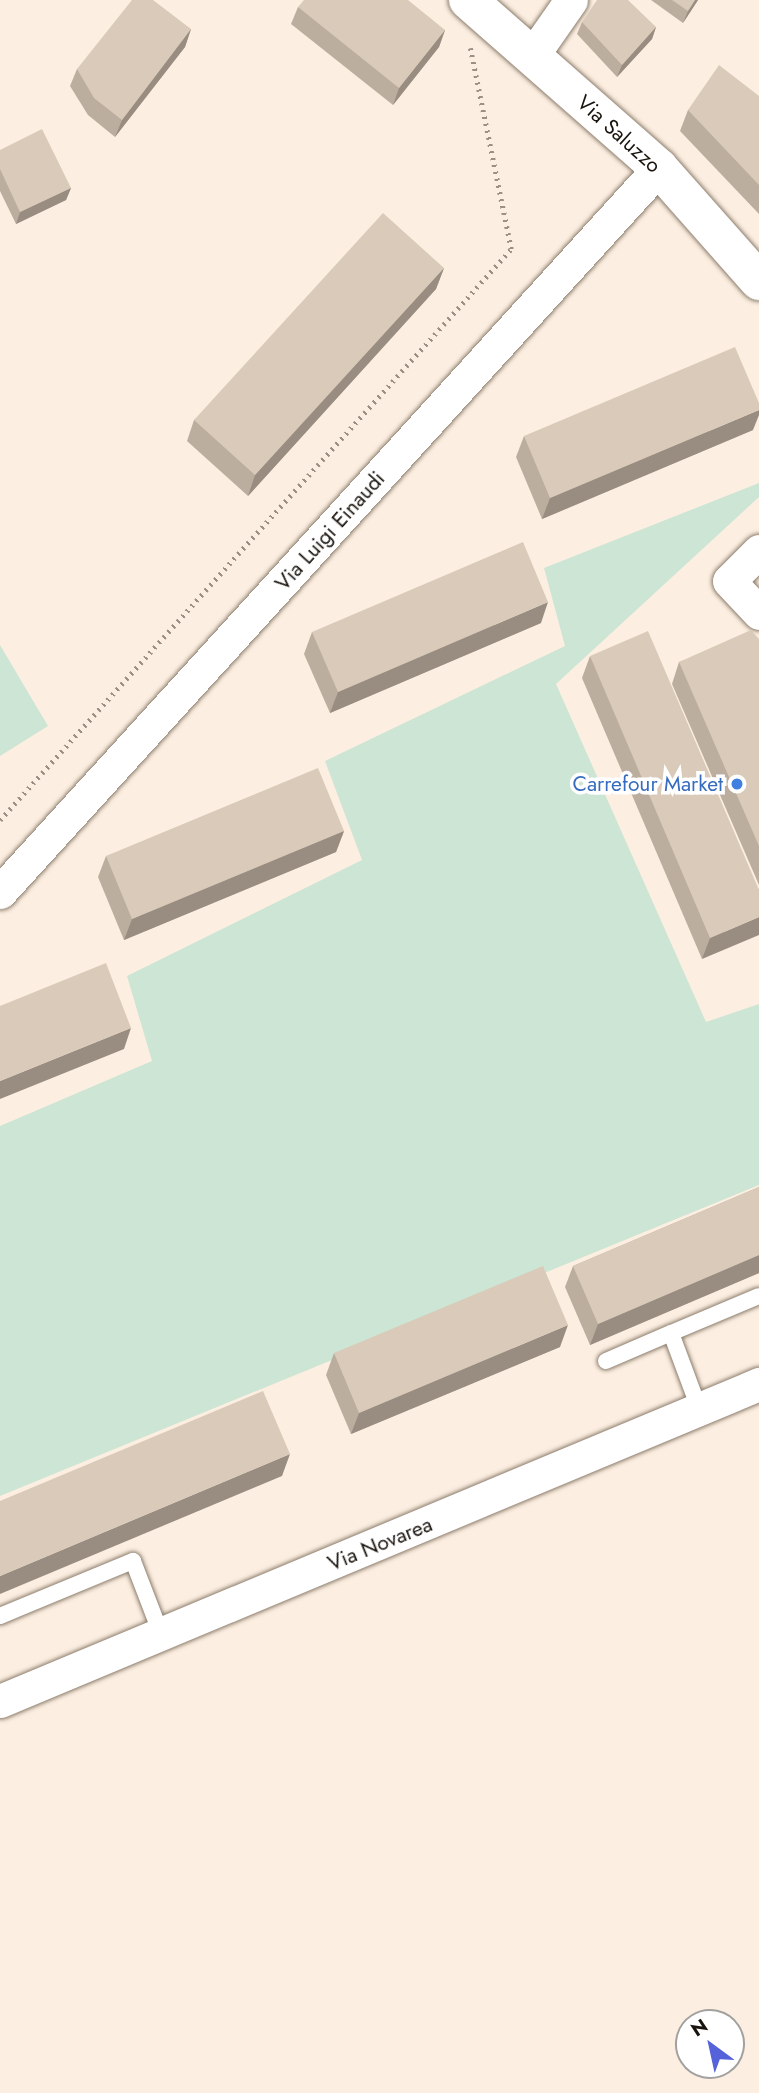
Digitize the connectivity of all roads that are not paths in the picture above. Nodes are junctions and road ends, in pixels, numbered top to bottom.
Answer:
1 (571, 0) edge
2 (474, 5) edge
3 (532, 56) junction
4 (659, 169) junction
5 (759, 281) edge
6 (759, 551) edge
7 (759, 613) edge
8 (0, 892) edge
9 (759, 1296) edge
10 (671, 1333) junction
11 (607, 1361) dead end
12 (759, 1384) edge
13 (700, 1411) junction
14 (0, 1616) edge
15 (161, 1634) junction
16 (0, 1701) edge

1 - 3 street
2 - 3 main road, Via Saluzzo
3 - 4 main road, Via Saluzzo
4 - 5 main road, Via Saluzzo
4 - 8 street, Via Luigi Einaudi
6 - 7 street
9 - 10 lane
10 - 11 lane
10 - 13 lane
12 - 13 street, Via Novarea
13 - 15 street, Via Novarea
14 - 15 lane
15 - 16 street, Via Novarea

